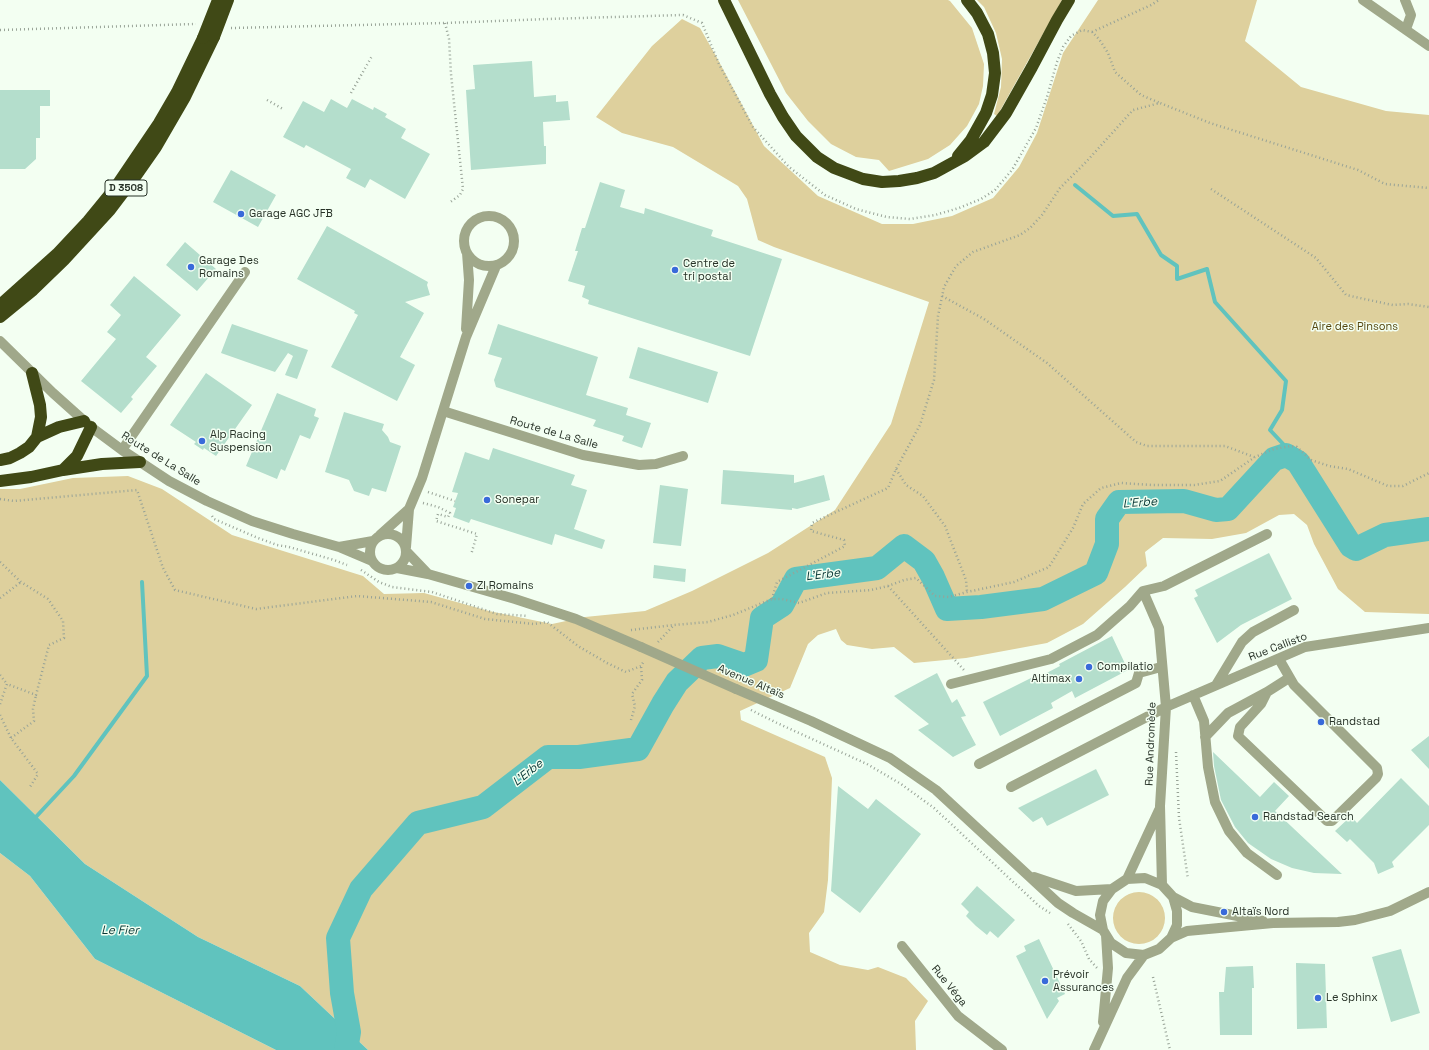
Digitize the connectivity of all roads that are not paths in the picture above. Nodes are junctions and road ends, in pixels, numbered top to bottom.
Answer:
1 (218, 0) edge
2 (228, 0) edge
3 (967, 0) edge
4 (1069, 0) edge
5 (1363, 0) edge
6 (1404, 0) edge
7 (724, 1) edge
8 (1406, 29) junction
9 (208, 37) junction
10 (1429, 46) edge
11 (943, 168) junction
12 (467, 253) junction
13 (496, 266) junction
14 (246, 272) dead end
15 (2, 312) edge
16 (0, 325) edge
17 (466, 337) junction
18 (0, 341) edge
19 (32, 373) junction
20 (443, 411) junction
21 (88, 424) junction
22 (37, 437) junction
23 (122, 450) junction
24 (684, 456) dead end
25 (0, 460) edge
26 (140, 462) junction
27 (64, 470) junction
28 (0, 481) edge
29 (411, 504) junction
30 (1267, 534) dead end
31 (376, 538) junction
32 (339, 547) junction
33 (406, 549) junction
34 (372, 561) junction
35 (397, 568) junction
36 (428, 574) junction
37 (1143, 591) junction
38 (1294, 610) dead end
39 (1429, 628) edge
40 (1279, 658) junction
41 (1162, 667) junction
42 (1289, 678) junction
43 (950, 684) dead end
44 (1216, 686) junction
45 (1267, 692) junction
46 (1193, 695) junction
47 (1166, 707) junction
48 (1205, 737) junction
49 (979, 764) dead end
50 (1011, 787) dead end
51 (1160, 806) junction
52 (1277, 875) dead end
53 (1030, 876) junction
54 (1127, 879) junction
55 (1162, 885) junction
56 (1112, 888) junction
57 (1429, 892) edge
58 (1173, 897) junction
59 (1273, 923) junction
60 (1104, 932) junction
61 (1171, 938) junction
62 (902, 946) dead end
63 (1144, 955) junction
64 (1102, 1030) junction
65 (1002, 1050) edge
66 (1094, 1050) edge

1 - 9 highway, D 3508, bridge
2 - 9 highway, D 3508, bridge
3 - 11 highway
4 - 11 highway
5 - 8 street
6 - 8 street
7 - 11 highway
8 - 10 street
9 - 15 highway, D 3508
12 - 13 street
12 - 13 street
12 - 17 street
13 - 17 street
14 - 23 street
15 - 16 highway
17 - 20 street
18 - 19 street, Route de La Salle
19 - 21 street, Route de La Salle
19 - 22 highway
20 - 24 street, Route de La Salle
20 - 29 street
21 - 22 highway
21 - 23 street, Route de La Salle
21 - 27 highway
22 - 25 highway
23 - 26 street, Route de La Salle
26 - 27 highway
26 - 32 street, Route de La Salle
27 - 28 highway
29 - 31 street
29 - 33 street
30 - 37 street
31 - 32 street, Route de La Salle
31 - 33 street
31 - 34 street
32 - 34 street, Route de La Salle
33 - 35 street
33 - 36 street
34 - 35 street
35 - 36 street, Avenue Altaïs
36 - 53 street, Avenue Altaïs, bridge
37 - 41 street, Rue Andromède
37 - 43 street
38 - 44 street
39 - 40 street, Rue Callisto
40 - 42 street
40 - 44 street, Rue Callisto
41 - 47 street, Rue Andromède
41 - 49 street
42 - 45 street
42 - 45 street
44 - 46 street, Rue Callisto
45 - 48 street
46 - 47 street, Rue Callisto
46 - 48 street
47 - 50 street, Rue Callisto
47 - 51 street, Rue Andromède
48 - 52 street
51 - 54 street, Rue Andromède
51 - 55 street, Rue Andromède
53 - 56 street, Avenue Altaïs
53 - 60 street, Avenue Altaïs
54 - 55 street
54 - 56 street
55 - 58 street
56 - 60 street
57 - 59 street
58 - 59 street
58 - 61 street
59 - 61 street
60 - 63 street
60 - 64 street
61 - 63 street
62 - 65 street, Rue Véga
63 - 64 street
64 - 66 street

